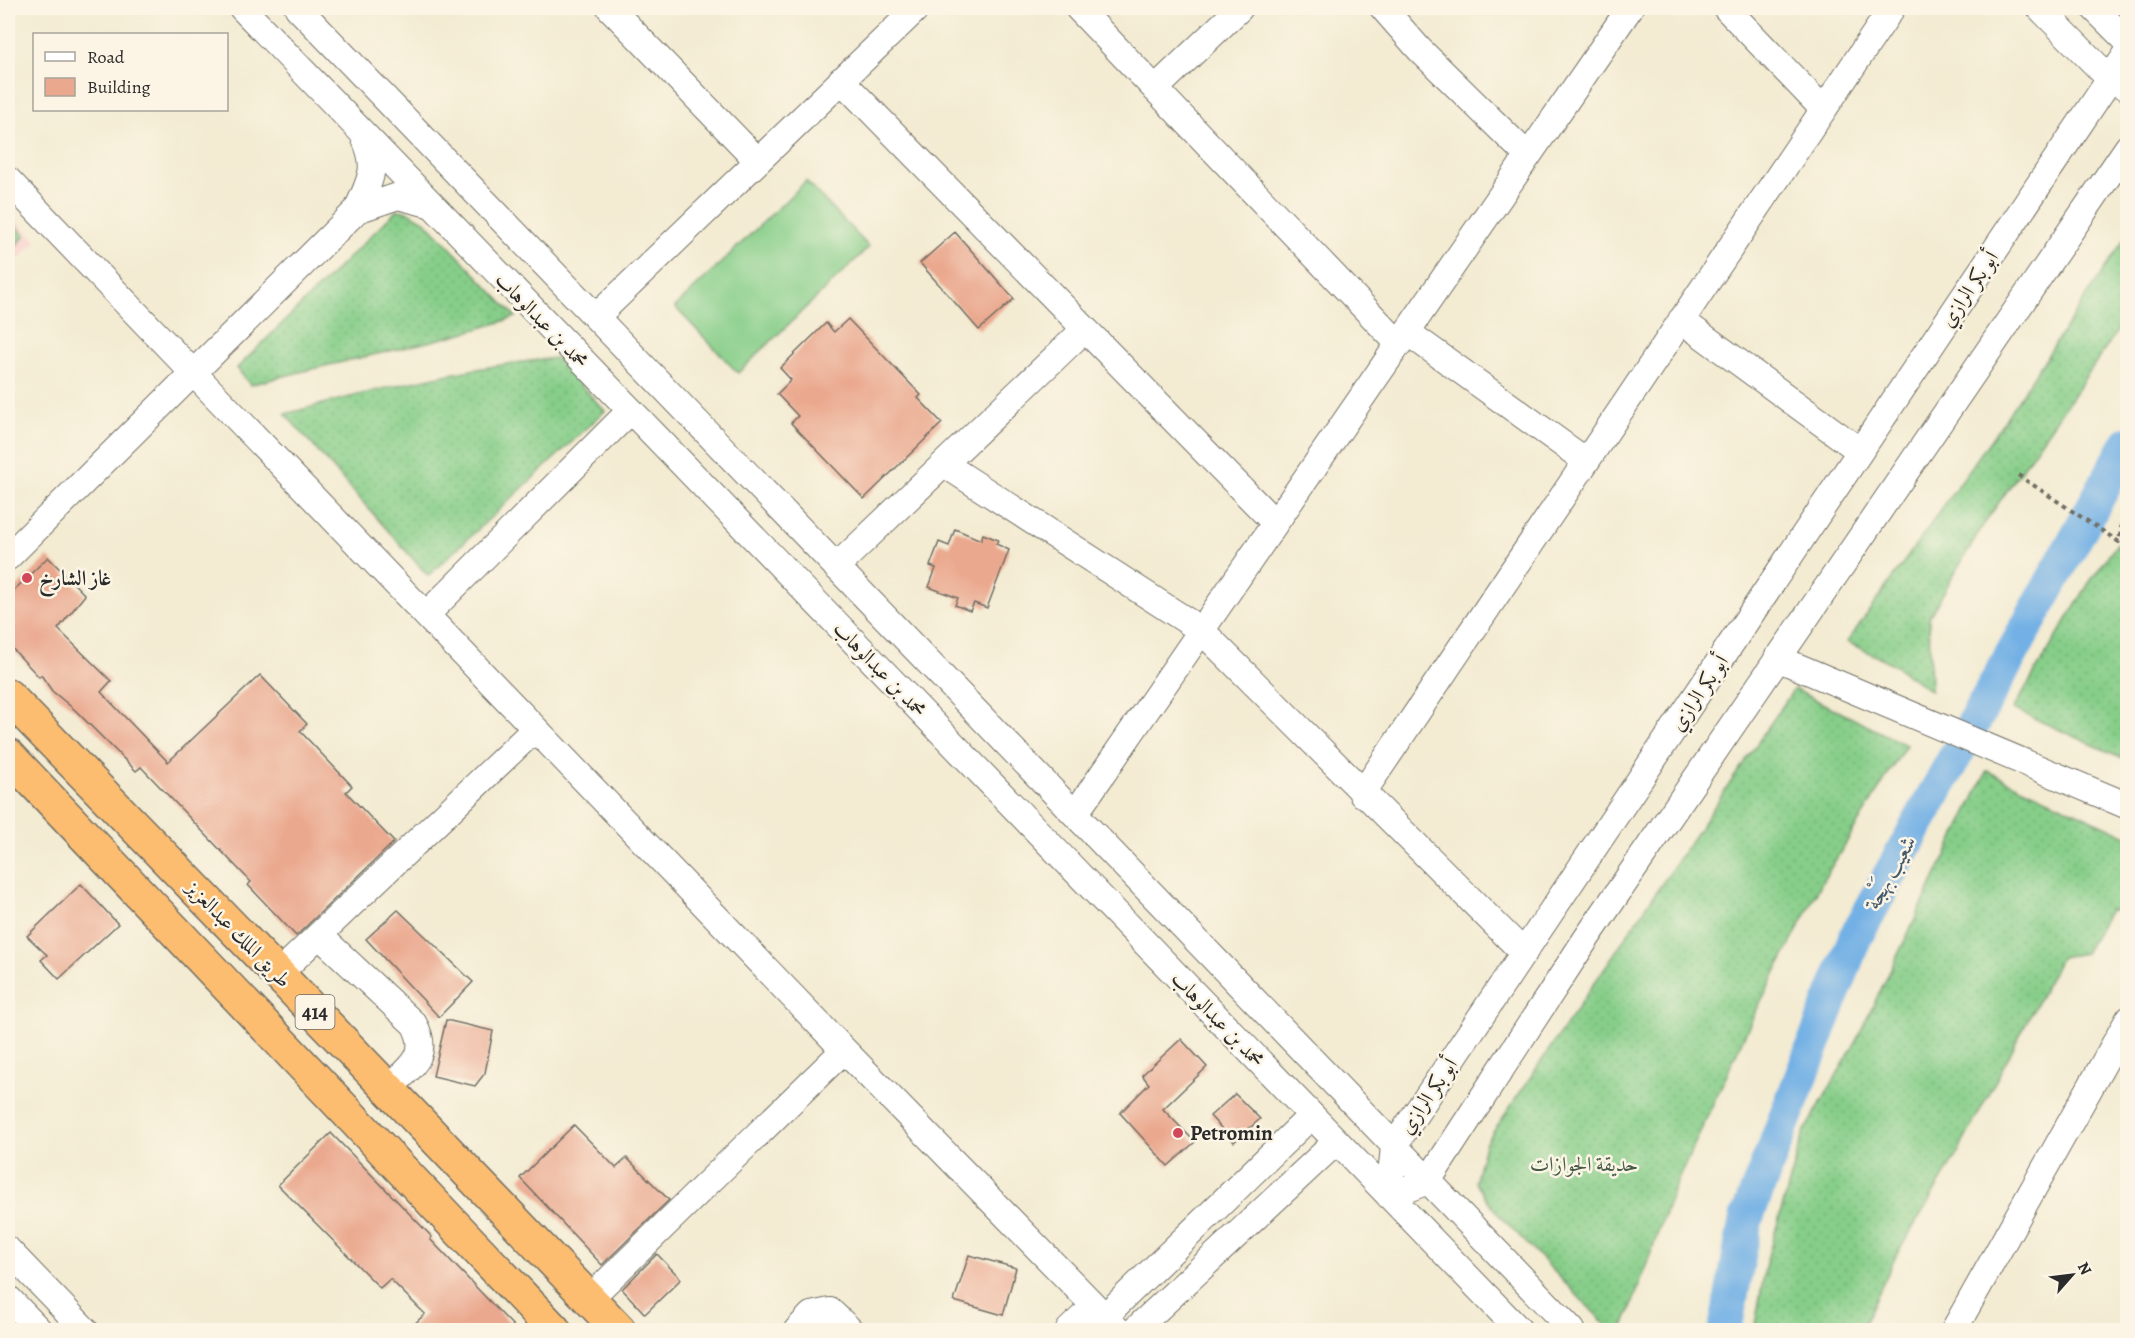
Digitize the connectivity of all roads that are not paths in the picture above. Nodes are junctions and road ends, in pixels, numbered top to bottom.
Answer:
1 (242, 8) edge
2 (298, 8) edge
3 (610, 8) edge
4 (917, 8) edge
5 (1078, 8) edge
6 (1240, 8) edge
7 (1383, 8) edge
8 (1630, 8) edge
9 (1726, 8) edge
10 (1892, 8) edge
11 (2040, 8) edge
12 (2094, 8) edge
13 (2127, 42) edge
14 (2127, 52) edge
15 (841, 81) junction
16 (2119, 83) edge
17 (1155, 89) junction
18 (1823, 109) junction
19 (363, 134) junction
20 (2127, 147) edge
21 (1528, 156) junction
22 (758, 161) junction
23 (8, 180) edge
24 (432, 205) junction
25 (357, 210) junction
26 (596, 317) junction
27 (1681, 320) junction
28 (1085, 329) junction
29 (1403, 338) junction
30 (193, 373) junction
31 (630, 411) junction
32 (1860, 451) junction
33 (1586, 461) junction
34 (944, 464) junction
35 (1275, 524) junction
36 (8, 557) edge
37 (836, 567) junction
38 (426, 615) junction
39 (1201, 630) junction
40 (1777, 658) junction
41 (8, 696) edge
42 (535, 729) junction
43 (8, 755) edge
44 (1362, 794) junction
45 (2127, 806) edge
46 (1075, 814) junction
47 (319, 935) junction
48 (1524, 953) junction
49 (278, 974) junction
50 (2127, 1020) edge
51 (844, 1050) junction
52 (388, 1089) junction
53 (1311, 1116) junction
54 (1336, 1142) junction
55 (1394, 1146) junction
56 (1428, 1181) junction
57 (1389, 1196) junction
58 (8, 1251) edge
59 (8, 1298) edge
60 (589, 1299) junction
61 (1105, 1318) edge
62 (39, 1330) edge
63 (85, 1330) edge
64 (554, 1330) edge
65 (619, 1330) edge
66 (797, 1330) edge
67 (850, 1330) edge
68 (1069, 1330) edge
69 (1135, 1330) edge
70 (1519, 1330) edge
71 (1572, 1330) edge
72 (1954, 1330) edge

1 - 19 street, محمد بن عبدالوهاب
2 - 26 street, محمد بن عبدالوهاب
3 - 22 street
4 - 15 street
5 - 17 street
6 - 17 street
7 - 21 street
8 - 21 street
9 - 18 street
10 - 18 street
11 - 16 street
12 - 13 street
14 - 16 street, أبو بكر الرازي
15 - 22 street
15 - 28 street
16 - 32 street, أبو بكر الرازي
17 - 29 street
18 - 27 street
19 - 24 street, محمد بن عبدالوهاب
19 - 25 street
20 - 40 street
21 - 29 street
22 - 26 street
23 - 30 street
24 - 25 street
24 - 31 street, محمد بن عبدالوهاب
25 - 30 street
26 - 37 street, محمد بن عبدالوهاب
27 - 32 street
27 - 33 street
28 - 34 street
28 - 35 street
29 - 33 street
29 - 35 street
30 - 36 street
30 - 38 street
31 - 38 street
31 - 53 street, محمد بن عبدالوهاب
32 - 48 street, أبو بكر الرازي
33 - 44 street
34 - 37 street
34 - 39 street
35 - 39 street
37 - 46 street, محمد بن عبدالوهاب
38 - 42 street
39 - 44 street
39 - 46 street
40 - 45 street
40 - 56 street
41 - 49 highway, طريق الملك عبدالعزيز / 414
42 - 47 street
42 - 51 street
43 - 64 highway, طريق الملك عبدالعزيز / 414
44 - 48 street
46 - 55 street, محمد بن عبدالوهاب
47 - 49 street
47 - 52 street
48 - 55 street, أبو بكر الرازي
49 - 52 highway, طريق الملك عبدالعزيز / 414
50 - 72 street
51 - 60 street
51 - 61 street
52 - 60 highway, طريق الملك عبدالعزيز / 414
53 - 54 street, محمد بن عبدالوهاب
53 - 61 street
54 - 57 street, محمد بن عبدالوهاب
54 - 69 street
55 - 56 street, محمد بن عبدالوهاب
55 - 57 street, أبو بكر الرازي
56 - 57 street
56 - 71 street, محمد بن عبدالوهاب
57 - 70 street, محمد بن عبدالوهاب
58 - 63 street
59 - 62 street
60 - 65 highway, طريق الملك عبدالعزيز / 414
61 - 68 street
66 - 67 street

